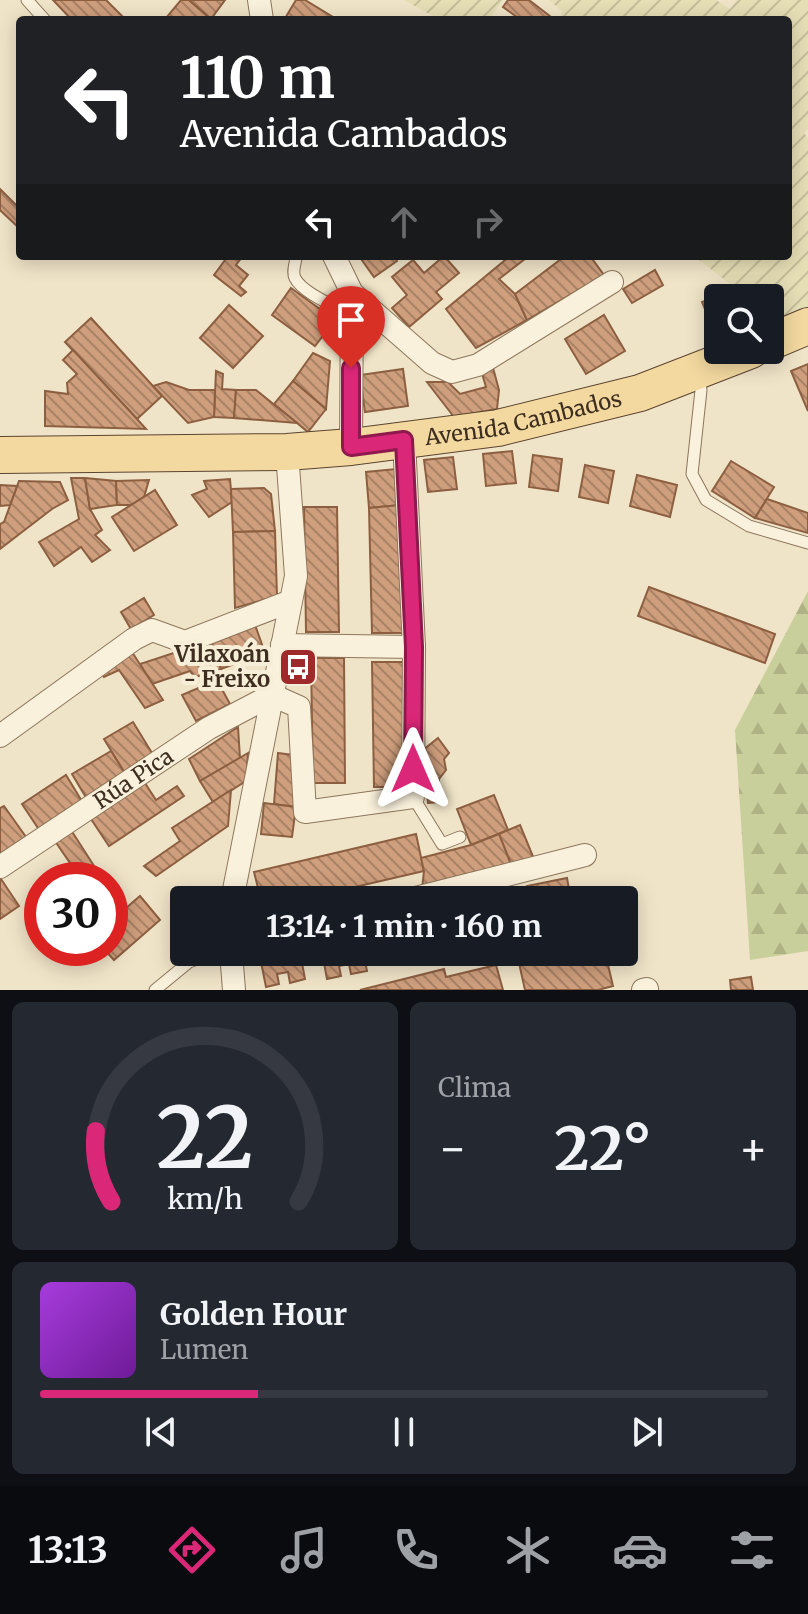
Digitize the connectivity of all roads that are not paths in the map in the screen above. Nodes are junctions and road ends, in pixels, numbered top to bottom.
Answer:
1 (27, 0) edge
2 (41, 16) edge
3 (296, 260) edge
4 (336, 260) edge
5 (612, 282) dead end
6 (352, 304) junction
7 (808, 326) edge
8 (784, 336) edge
9 (716, 364) edge
10 (698, 371) junction
11 (404, 440) junction
12 (351, 447) junction
13 (287, 452) junction
14 (0, 455) edge
15 (808, 543) edge
16 (291, 601) junction
17 (282, 645) junction
18 (414, 647) junction
19 (272, 695) junction
20 (0, 736) edge
21 (413, 797) junction
22 (460, 837) dead end
23 (585, 855) dead end
24 (0, 867) edge
25 (235, 886) edge
26 (463, 886) edge
27 (184, 966) edge
28 (232, 966) edge
29 (155, 990) edge
30 (234, 990) edge

1 - 2 lane
3 - 6 lane
4 - 6 street
5 - 6 street
6 - 12 street
7 - 8 main road
9 - 10 main road, Avenida Cambados
10 - 11 main road, Avenida Cambados
10 - 15 lane
11 - 12 main road, Avenida Cambados
11 - 18 street
12 - 13 main road, Avenida Cambados
13 - 14 main road, Avenida Cambados
13 - 16 street
16 - 17 street
16 - 20 street
17 - 18 street
17 - 19 street
18 - 21 street
19 - 21 street
19 - 24 street, Rúa Pica
19 - 25 street
21 - 22 lane
23 - 26 street
27 - 29 lane
28 - 30 street

